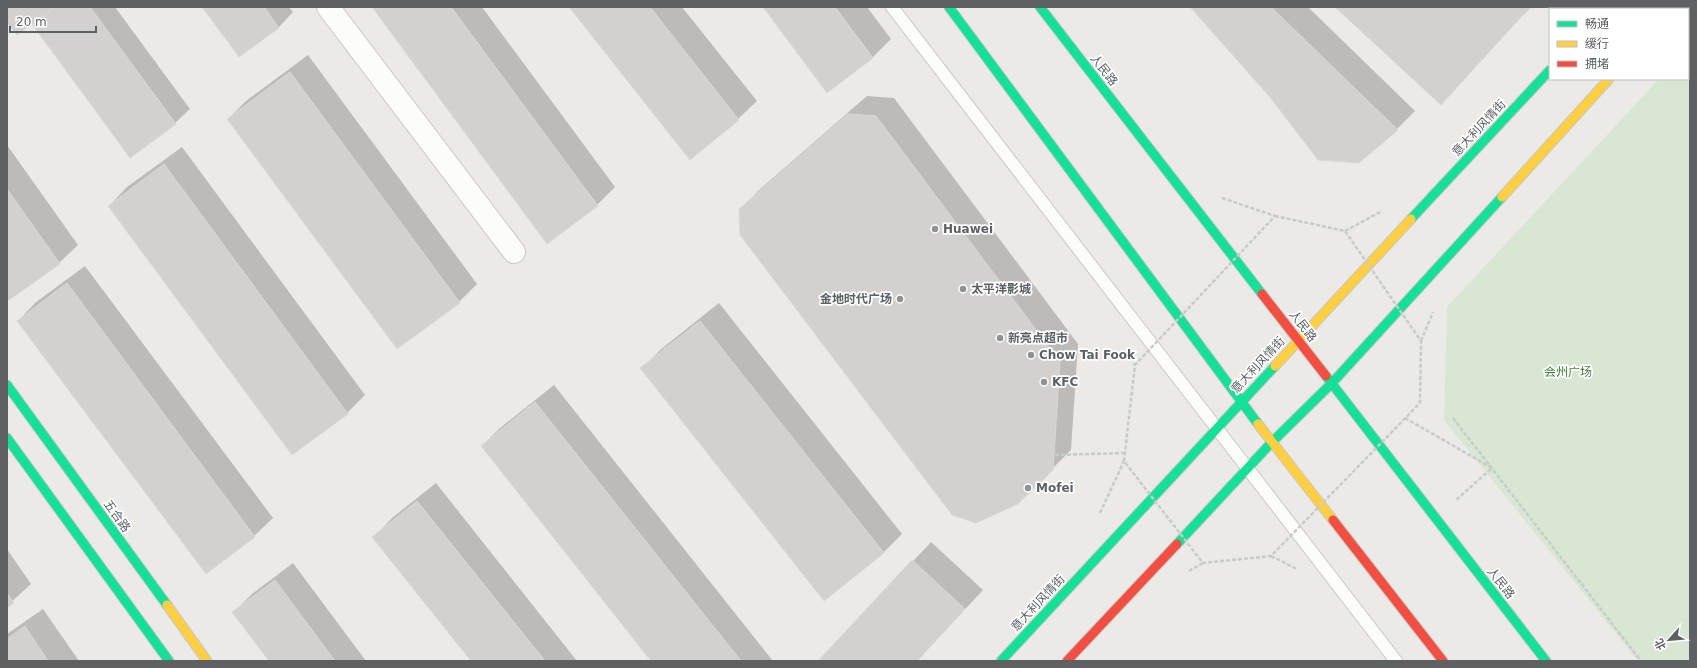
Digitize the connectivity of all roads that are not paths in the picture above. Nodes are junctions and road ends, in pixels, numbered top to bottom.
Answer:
1 (328, 7) edge
2 (892, 7) edge
3 (949, 7) edge
4 (1040, 7) edge
5 (1549, 71) edge
6 (1608, 80) edge
7 (514, 252) dead end
8 (1298, 339) junction
9 (1332, 383) junction
10 (7, 385) edge
11 (1241, 402) junction
12 (1216, 428) junction
13 (7, 438) edge
14 (1272, 442) junction
15 (1247, 468) junction
16 (169, 661) edge
17 (207, 661) edge
18 (1001, 661) edge
19 (1067, 661) edge
20 (1396, 661) edge
21 (1443, 661) edge
22 (1546, 661) edge

1 - 7 street
2 - 12 lane
3 - 11 street
4 - 8 street, 人民路
5 - 8 street, 意大利风情街
6 - 9 street
8 - 9 street, 人民路
8 - 11 street, 意大利风情街
9 - 14 street
9 - 22 street, 人民路
10 - 17 street, 五合路
11 - 12 street, 意大利风情街
11 - 14 street
12 - 15 lane
12 - 18 street, 意大利风情街
13 - 16 street
14 - 15 street
14 - 21 street
15 - 19 street
15 - 20 lane

